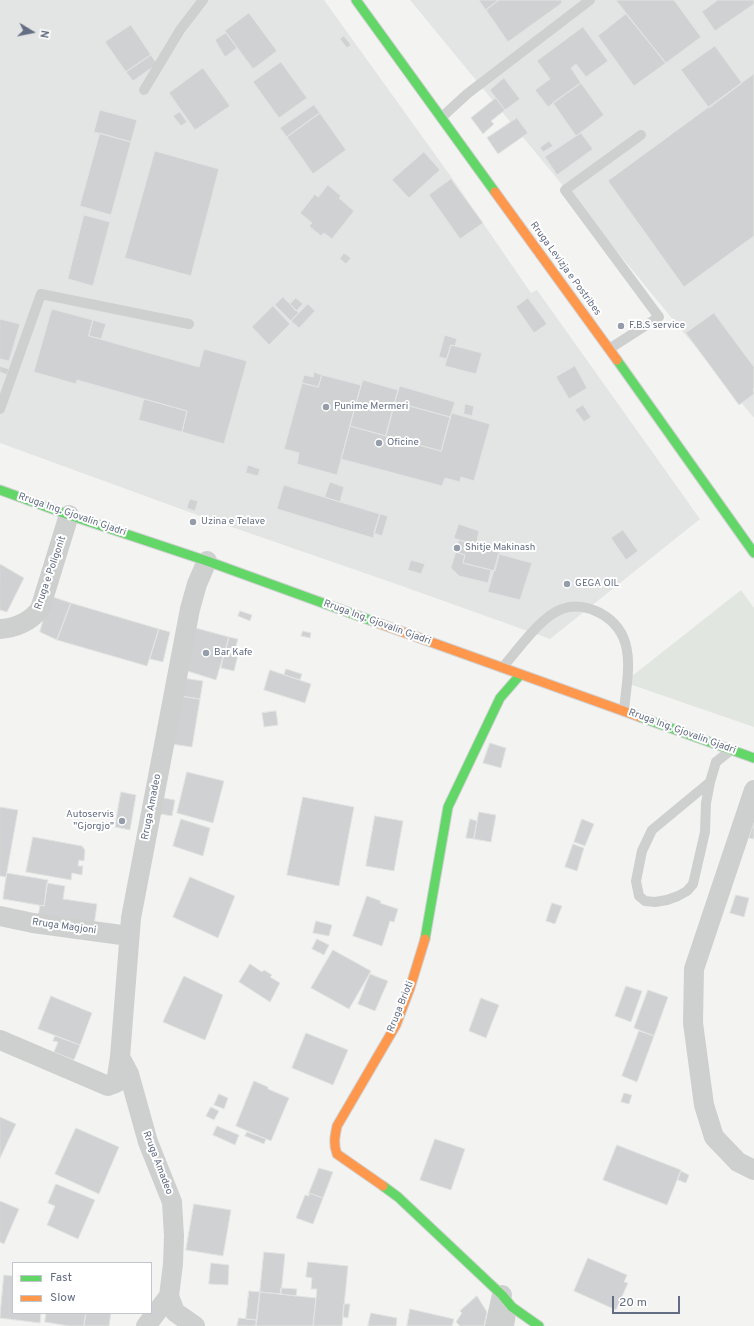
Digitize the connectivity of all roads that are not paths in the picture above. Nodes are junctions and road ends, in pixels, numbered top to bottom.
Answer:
1 (203, 0) edge
2 (356, 0) edge
3 (590, 0) edge
4 (144, 90) dead end
5 (442, 117) junction
6 (641, 135) dead end
7 (189, 324) dead end
8 (609, 348) junction
9 (0, 409) edge
10 (0, 490) edge
11 (69, 515) junction
12 (754, 553) edge
13 (207, 561) junction
14 (0, 629) edge
15 (502, 668) junction
16 (520, 674) junction
17 (624, 711) junction
18 (731, 749) junction
19 (754, 758) edge
20 (710, 782) junction
21 (754, 790) edge
22 (0, 916) edge
23 (129, 936) junction
24 (0, 1040) edge
25 (120, 1057) junction
26 (754, 1170) edge
27 (169, 1296) junction
28 (507, 1301) junction
29 (146, 1326) edge
30 (195, 1326) edge
31 (495, 1326) edge
32 (509, 1326) edge
33 (539, 1326) edge

1 - 4 lane
2 - 5 street, Rruga Levizja e Postribes
3 - 5 lane
5 - 8 street, Rruga Levizja e Postribes
6 - 8 lane
7 - 9 lane
8 - 12 street, Rruga Levizja e Postribes
10 - 11 street, Rruga Ing. Gjovalin Gjadri
11 - 13 street, Rruga Ing. Gjovalin Gjadri
11 - 14 street, Rruga e Poligonit
13 - 15 street, Rruga Ing. Gjovalin Gjadri
13 - 23 street, Rruga Amadeo
15 - 16 street, Rruga Ing. Gjovalin Gjadri
15 - 17 lane
16 - 17 street, Rruga Ing. Gjovalin Gjadri
16 - 28 street, Rruga Brioti
17 - 18 street, Rruga Ing. Gjovalin Gjadri
18 - 19 street, Rruga Ing. Gjovalin Gjadri
18 - 20 lane
20 - 20 lane
21 - 26 street
22 - 23 street, Rruga Magjoni
23 - 25 street, Rruga Amadeo
24 - 25 street, Rruga Amadeo
25 - 27 street, Rruga Amadeo
27 - 29 street
27 - 30 street
28 - 31 street
28 - 32 lane
28 - 33 street, Rruga Brioti

